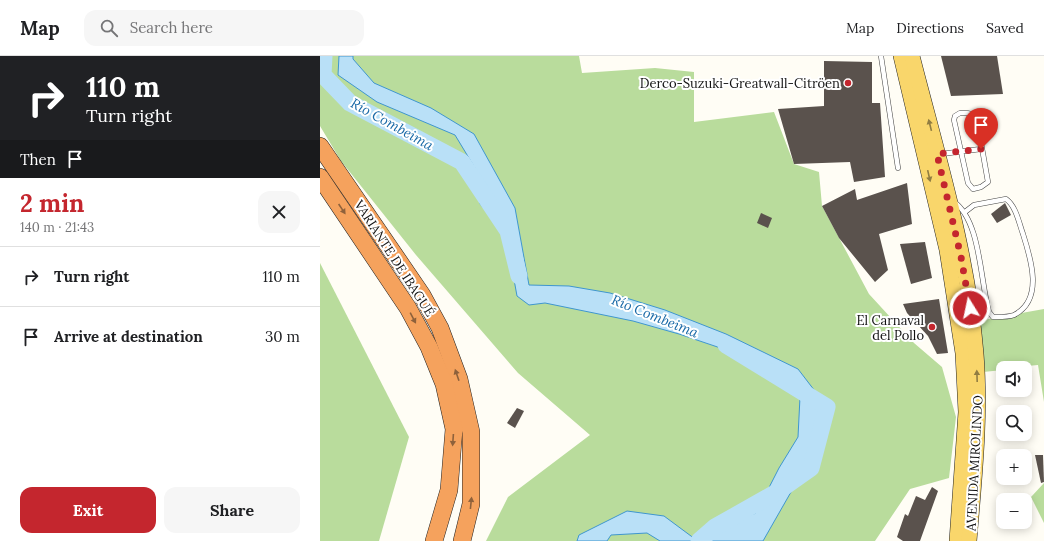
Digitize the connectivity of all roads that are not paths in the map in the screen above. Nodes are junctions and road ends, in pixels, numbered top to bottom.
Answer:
1 (881, 56) edge
2 (901, 56) edge
3 (912, 56) edge
4 (320, 146) edge
5 (981, 149) junction
6 (961, 151) junction
7 (937, 154) junction
8 (898, 168) dead end
9 (320, 177) edge
10 (947, 196) junction
11 (965, 212) junction
12 (434, 541) edge
13 (462, 541) edge
14 (957, 541) edge
15 (969, 541) edge

1 - 8 lane
2 -> 14 main road, AVENIDA MIROLINDO
7 -> 3 main road, AVENIDA MIROLINDO
13 -> 4 highway, VARIANTE DE IBAGUÉ
5 - 6 lane
5 - 6 lane
5 - 6 lane
6 - 7 lane
7 - 10 main road, AVENIDA MIROLINDO
9 -> 12 highway, VARIANTE DE IBAGUÉ
10 - 11 lane
15 -> 10 main road, AVENIDA MIROLINDO
11 - 11 lane

